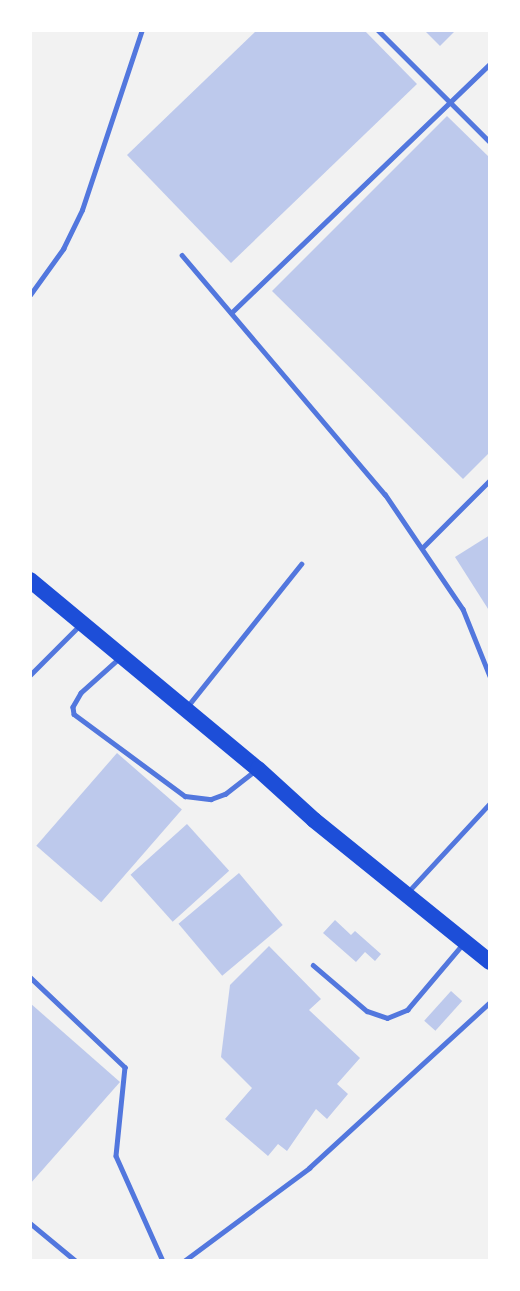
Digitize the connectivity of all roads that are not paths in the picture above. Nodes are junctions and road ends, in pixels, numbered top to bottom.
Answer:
1 (142, 30) edge
2 (378, 30) edge
3 (490, 64) edge
4 (451, 102) junction
5 (490, 142) edge
6 (182, 255) dead end
7 (30, 296) edge
8 (231, 313) junction
9 (490, 480) edge
10 (422, 548) junction
11 (302, 564) dead end
12 (30, 580) edge
13 (81, 624) junction
14 (121, 657) junction
15 (30, 675) edge
16 (490, 676) edge
17 (186, 709) junction
18 (258, 769) junction
19 (490, 803) edge
20 (406, 894) junction
21 (464, 942) junction
22 (490, 962) edge
23 (313, 965) dead end
24 (30, 977) edge
25 (490, 1002) edge
26 (30, 1223) edge
27 (76, 1261) edge
28 (163, 1261) edge
29 (184, 1261) edge

1 - 7 lane
2 - 4 lane
3 - 4 lane
4 - 5 lane
4 - 8 lane
6 - 8 lane
8 - 10 lane
9 - 10 lane
10 - 16 lane
11 - 17 lane
12 - 13 highway
13 - 14 highway
13 - 15 lane
14 - 17 highway
14 - 18 lane
17 - 18 highway
18 - 20 highway
19 - 20 lane
20 - 21 highway
21 - 22 highway
21 - 23 lane
24 - 28 lane
25 - 29 lane
26 - 27 lane

